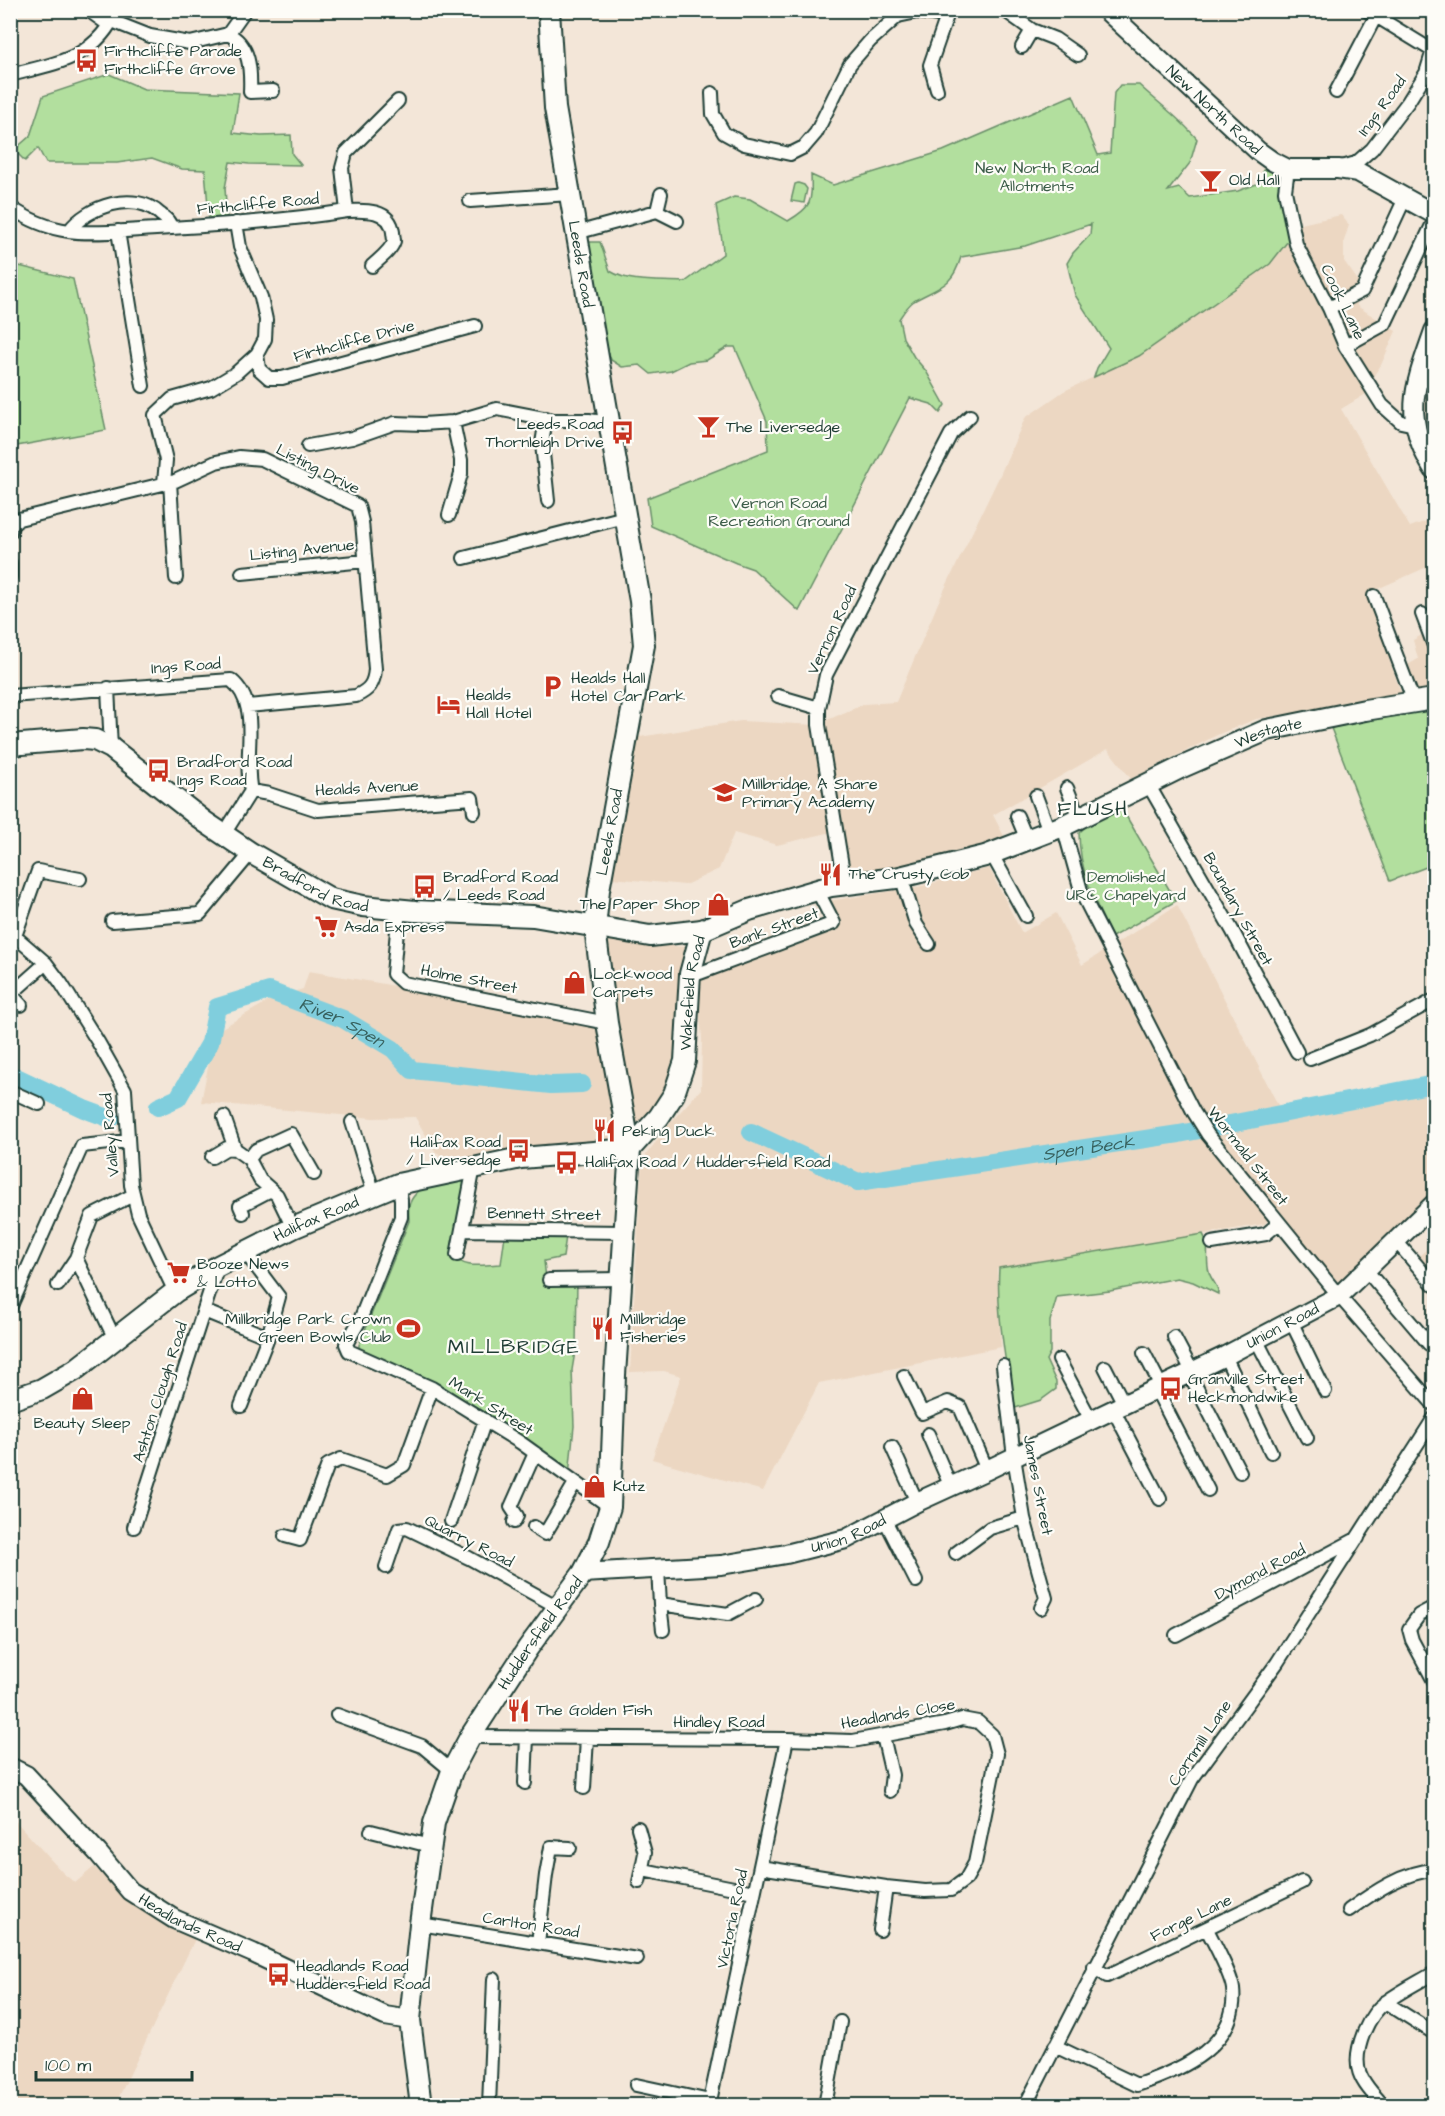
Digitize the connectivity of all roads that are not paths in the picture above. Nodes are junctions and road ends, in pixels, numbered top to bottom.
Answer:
1 (88, 10) edge
2 (245, 10) edge
3 (549, 10) edge
4 (1004, 10) edge
5 (1106, 10) edge
6 (906, 12) edge
7 (1374, 12) edge
8 (947, 13) edge
9 (113, 19) edge
10 (1032, 30) junction
11 (228, 34) junction
12 (1022, 47) dead end
13 (1434, 49) edge
14 (1078, 55) dead end
15 (10, 75) edge
16 (936, 90) dead end
17 (273, 91) dead end
18 (1336, 92) dead end
19 (712, 93) dead end
20 (399, 101) dead end
21 (1288, 169) junction
22 (1338, 169) junction
23 (570, 194) junction
24 (661, 194) dead end
25 (1405, 198) junction
26 (470, 201) dead end
27 (10, 207) edge
28 (347, 211) junction
29 (657, 212) junction
30 (1434, 214) edge
31 (677, 221) dead end
32 (1434, 221) edge
33 (236, 223) junction
34 (171, 228) junction
35 (69, 231) junction
36 (118, 231) junction
37 (576, 233) junction
38 (372, 266) dead end
39 (1329, 308) junction
40 (475, 326) dead end
41 (1434, 331) edge
42 (1345, 346) junction
43 (257, 354) junction
44 (1426, 380) edge
45 (143, 386) dead end
46 (970, 416) dead end
47 (546, 418) junction
48 (453, 422) junction
49 (610, 423) junction
50 (1415, 425) junction
51 (308, 446) dead end
52 (1434, 470) edge
53 (167, 482) junction
54 (548, 501) dead end
55 (449, 515) dead end
56 (625, 517) junction
57 (10, 532) edge
58 (464, 558) dead end
59 (365, 561) junction
60 (10, 563) edge
61 (242, 573) dead end
62 (10, 578) edge
63 (176, 578) dead end
64 (1374, 596) dead end
65 (1422, 614) dead end
66 (1434, 646) edge
67 (108, 688) junction
68 (10, 696) edge
69 (778, 696) dead end
70 (1434, 699) edge
71 (1414, 702) junction
72 (248, 706) junction
73 (819, 708) junction
74 (74, 740) junction
75 (10, 745) edge
76 (111, 748) junction
77 (10, 755) edge
78 (1148, 784) junction
79 (1067, 788) dead end
80 (251, 790) junction
81 (1036, 796) dead end
82 (1115, 800) joint
83 (474, 812) dead end
84 (1017, 816) dead end
85 (1064, 825) junction
86 (224, 834) junction
87 (1027, 840) junction
88 (251, 853) junction
89 (991, 853) junction
90 (901, 876) junction
91 (80, 881) dead end
92 (845, 884) junction
93 (817, 890) junction
94 (399, 909) junction
95 (1026, 916) dead end
96 (112, 921) dead end
97 (595, 928) junction
98 (702, 930) junction
99 (13, 934) edge
100 (929, 944) dead end
101 (46, 963) junction
102 (690, 974) junction
103 (11, 994) edge
104 (1434, 1000) edge
105 (21, 1005) dead end
106 (607, 1023) junction
107 (1297, 1052) dead end
108 (1310, 1059) dead end
109 (10, 1091) edge
110 (39, 1104) dead end
111 (224, 1117) dead end
112 (352, 1122) dead end
113 (128, 1141) junction
114 (235, 1149) junction
115 (630, 1149) junction
116 (212, 1157) dead end
117 (249, 1159) junction
118 (474, 1167) junction
119 (314, 1174) dead end
120 (398, 1184) junction
121 (271, 1190) junction
122 (374, 1194) junction
123 (133, 1196) junction
124 (1434, 1204) edge
125 (243, 1213) dead end
126 (1279, 1223) junction
127 (293, 1228) junction
128 (463, 1230) junction
129 (624, 1232) junction
130 (1396, 1241) junction
131 (1212, 1243) dead end
132 (245, 1252) junction
133 (457, 1255) dead end
134 (76, 1258) junction
135 (218, 1266) junction
136 (1366, 1270) junction
137 (621, 1279) junction
138 (549, 1280) dead end
139 (1434, 1285) edge
140 (58, 1286) dead end
141 (175, 1292) junction
142 (1339, 1296) junction
143 (10, 1308) edge
144 (204, 1311) junction
145 (1291, 1321) junction
146 (268, 1337) junction
147 (1174, 1337) dead end
148 (117, 1338) junction
149 (1256, 1339) junction
150 (1430, 1344) dead end
151 (1144, 1353) dead end
152 (1225, 1356) junction
153 (1059, 1360) dead end
154 (1003, 1366) dead end
155 (1105, 1367) dead end
156 (1191, 1372) junction
157 (904, 1376) dead end
158 (1158, 1387) junction
159 (432, 1388) junction
160 (1325, 1392) dead end
161 (10, 1400) edge
162 (241, 1406) dead end
163 (1434, 1406) edge
164 (1118, 1407) junction
165 (1434, 1418) edge
166 (485, 1420) junction
167 (1091, 1420) junction
168 (928, 1434) dead end
169 (1307, 1438) dead end
170 (892, 1447) dead end
171 (1271, 1452) dead end
172 (535, 1453) junction
173 (1014, 1457) junction
174 (987, 1470) junction
175 (1240, 1472) dead end
176 (576, 1483) junction
177 (951, 1487) junction
178 (1208, 1490) dead end
179 (1160, 1499) dead end
180 (917, 1502) junction
181 (609, 1507) junction
182 (1024, 1518) junction
183 (885, 1520) junction
184 (451, 1521) dead end
185 (513, 1522) dead end
186 (134, 1527) dead end
187 (534, 1527) dead end
188 (285, 1536) dead end
189 (1359, 1537) junction
190 (956, 1553) dead end
191 (386, 1567) dead end
192 (658, 1569) junction
193 (583, 1573) junction
194 (916, 1581) dead end
195 (756, 1599) dead end
196 (660, 1604) junction
197 (558, 1607) junction
198 (1434, 1607) edge
199 (1041, 1608) dead end
200 (663, 1630) dead end
201 (1176, 1635) dead end
202 (1434, 1681) edge
203 (337, 1715) dead end
204 (883, 1736) junction
205 (470, 1737) junction
206 (527, 1737) junction
207 (587, 1738) junction
208 (787, 1739) junction
209 (10, 1767) edge
210 (452, 1771) junction
211 (525, 1784) dead end
212 (584, 1788) dead end
213 (890, 1791) dead end
214 (638, 1828) dead end
215 (371, 1831) dead end
216 (430, 1846) junction
217 (570, 1848) dead end
218 (760, 1867) junction
219 (1434, 1870) edge
220 (1302, 1882) dead end
221 (886, 1887) junction
222 (754, 1892) junction
223 (1349, 1910) dead end
224 (420, 1924) junction
225 (1207, 1929) junction
226 (880, 1930) dead end
227 (538, 1943) junction
228 (637, 1959) dead end
229 (1094, 1967) junction
230 (1434, 1973) edge
231 (494, 1979) dead end
232 (1385, 2002) junction
233 (410, 2020) junction
234 (840, 2022) dead end
235 (1434, 2033) edge
236 (1055, 2046) junction
237 (636, 2085) dead end
238 (710, 2103) edge
239 (421, 2106) edge
240 (489, 2106) edge
241 (825, 2106) edge
242 (1025, 2106) edge
243 (1384, 2106) edge

1 - 9 street
2 - 11 street
3 - 23 main road, Leeds Road
4 - 10 street
5 - 21 street, New North Road
6 - 8 street
6 - 19 street
7 - 13 street
7 - 18 street
8 - 16 street
9 - 11 street
9 - 15 street
10 - 12 street
10 - 14 street
11 - 17 street
13 - 22 street, Ings Road
20 - 28 street
21 - 22 street
21 - 39 street, Cook Lane
22 - 25 street
23 - 26 street
23 - 37 main road, Leeds Road
24 - 29 street
25 - 30 street
25 - 39 street
27 - 35 street, Firthcliffe Road
28 - 33 street, Firthcliffe Road
28 - 38 street, Firthcliffe Road
29 - 31 street
29 - 37 street
32 - 42 street
33 - 34 street, Firthcliffe Road
33 - 43 street
34 - 35 street
34 - 36 street, Firthcliffe Road
35 - 36 street, Firthcliffe Road
36 - 45 street
37 - 49 main road, Leeds Road
39 - 42 street, Cook Lane
40 - 43 street, Firthcliffe Drive
41 - 44 street
42 - 50 street, Cook Lane
43 - 53 street
44 - 50 street
46 - 73 street, Vernon Road
47 - 48 street
47 - 49 street
47 - 54 street
48 - 51 street
48 - 55 street
49 - 56 main road, Leeds Road
50 - 52 street
53 - 57 street, Listing Drive
53 - 59 street, Listing Drive
53 - 63 street
56 - 58 street
56 - 97 main road, Leeds Road
59 - 61 street, Listing Avenue
59 - 72 street, Listing Drive
60 - 62 street
64 - 71 street
65 - 66 street
67 - 68 street, Ings Road
67 - 72 street, Ings Road
67 - 76 street
69 - 73 street
70 - 71 main road, Westgate
71 - 78 main road, Westgate
72 - 80 street
73 - 92 street, Vernon Road
74 - 75 main road, Bradford Road
74 - 76 main road, Bradford Road
74 - 77 main road, Bradford Road
76 - 86 main road, Bradford Road
78 - 82 main road, Westgate
78 - 107 street, Boundary Street
79 - 85 street
80 - 83 street, Healds Avenue
80 - 86 street
81 - 85 street
82 - 85 main road, Wakefield Road
84 - 87 street
85 - 87 main road, Wakefield Road
85 - 126 street, Wormald Street
86 - 88 main road, Bradford Road
87 - 89 main road, Wakefield Road
88 - 94 main road, Bradford Road
88 - 96 street
89 - 90 main road, Wakefield Road
89 - 95 street
90 - 92 main road, Wakefield Road
90 - 100 street
91 - 99 street
92 - 93 main road, Wakefield Road
93 - 98 main road, Wakefield Road
93 - 102 street, Bank Street
94 - 97 main road, Bradford Road
94 - 106 street, Holme Street
97 - 98 main road, Bradford Road
97 - 106 main road, Leeds Road
98 - 102 main road, Wakefield Road
99 - 101 street, Valley Road
101 - 103 street
101 - 113 street, Valley Road
102 - 115 main road, Wakefield Road
103 - 105 street
104 - 108 street
106 - 115 main road, Leeds Road
109 - 110 street
111 - 114 street
112 - 122 street
113 - 123 street, Valley Road
113 - 143 street
114 - 116 street
114 - 117 street
115 - 118 main road, Halifax Road
115 - 129 main road, Huddersfield Road
117 - 119 street
117 - 121 street
118 - 120 main road, Halifax Road
118 - 128 street
120 - 122 main road, Halifax Road
120 - 159 street, Mark Street
121 - 125 street
121 - 127 street
122 - 127 main road, Halifax Road
123 - 134 street
123 - 141 street, Valley Road
124 - 130 street, Union Road
126 - 131 street
126 - 142 street, Wormald Street
127 - 132 main road, Halifax Road
128 - 129 street, Bennett Street
128 - 133 street
129 - 137 main road, Huddersfield Road
130 - 136 street, Union Road
130 - 139 street
132 - 135 main road, Halifax Road
132 - 146 street
134 - 140 street
134 - 148 street
135 - 141 main road, Halifax Road
135 - 144 street, Ashton Clough Road
136 - 142 street, Union Road
136 - 150 street
137 - 138 street
137 - 181 main road, Huddersfield Road
141 - 148 main road, Halifax Road
142 - 145 street, Union Road
142 - 163 street, Wormald Street
144 - 146 street
144 - 186 street, Ashton Clough Road
145 - 149 street, Union Road
145 - 160 street
146 - 162 street
147 - 156 street
148 - 161 main road, Halifax Road
149 - 152 street, Union Road
149 - 169 street
151 - 158 street
152 - 156 street, Union Road
152 - 171 street
153 - 167 street
154 - 173 street, James Street
155 - 164 street
156 - 158 street, Union Road
156 - 175 street
157 - 174 street
158 - 164 street, Union Road
158 - 178 street
159 - 166 street, Mark Street
159 - 188 street
164 - 167 street, Union Road
164 - 179 street
165 - 189 street, Cornmill Lane
166 - 172 street, Mark Street
166 - 184 street
167 - 173 street, Union Road
168 - 177 street
170 - 180 street
172 - 176 street, Mark Street
172 - 185 street
173 - 174 street, Union Road
173 - 182 street, James Street
174 - 177 street, Union Road
176 - 181 street, Mark Street
176 - 187 street
177 - 180 street, Union Road
180 - 183 street, Union Road
181 - 193 main road, Huddersfield Road
182 - 190 street
182 - 199 street, James Street
183 - 192 street, Union Road
183 - 194 street
189 - 201 street, Dymond Road
189 - 229 street, Cornmill Lane
191 - 197 street, Quarry Road
192 - 193 street, Union Road
192 - 196 street
193 - 197 main road, Huddersfield Road
195 - 196 street
196 - 200 street
197 - 205 main road, Huddersfield Road
198 - 202 street
203 - 210 street
204 - 208 street, Headlands Close
204 - 213 street
204 - 221 street, Headlands Close
205 - 206 street, Hindley Road
205 - 210 main road, Huddersfield Road
206 - 207 street, Hindley Road
206 - 211 street
207 - 208 street, Hindley Road
207 - 212 street
208 - 218 street, Victoria Road
209 - 233 street, Headlands Road
210 - 216 main road, Huddersfield Road
214 - 222 street
215 - 216 street
216 - 224 main road, Huddersfield Road
217 - 227 street
218 - 221 street, Headlands Close
218 - 222 street, Victoria Road
219 - 223 street
220 - 225 street, Forge Lane
221 - 226 street
222 - 238 street, Victoria Road
224 - 227 street, Carlton Road
224 - 233 main road, Huddersfield Road
225 - 229 street, Forge Lane
225 - 236 street
227 - 228 street, Carlton Road
229 - 236 street, Cornmill Lane
230 - 232 street
231 - 240 street
232 - 235 street
232 - 243 street
233 - 239 main road, Huddersfield Road
234 - 241 street
236 - 242 street, Cornmill Lane
237 - 238 street

